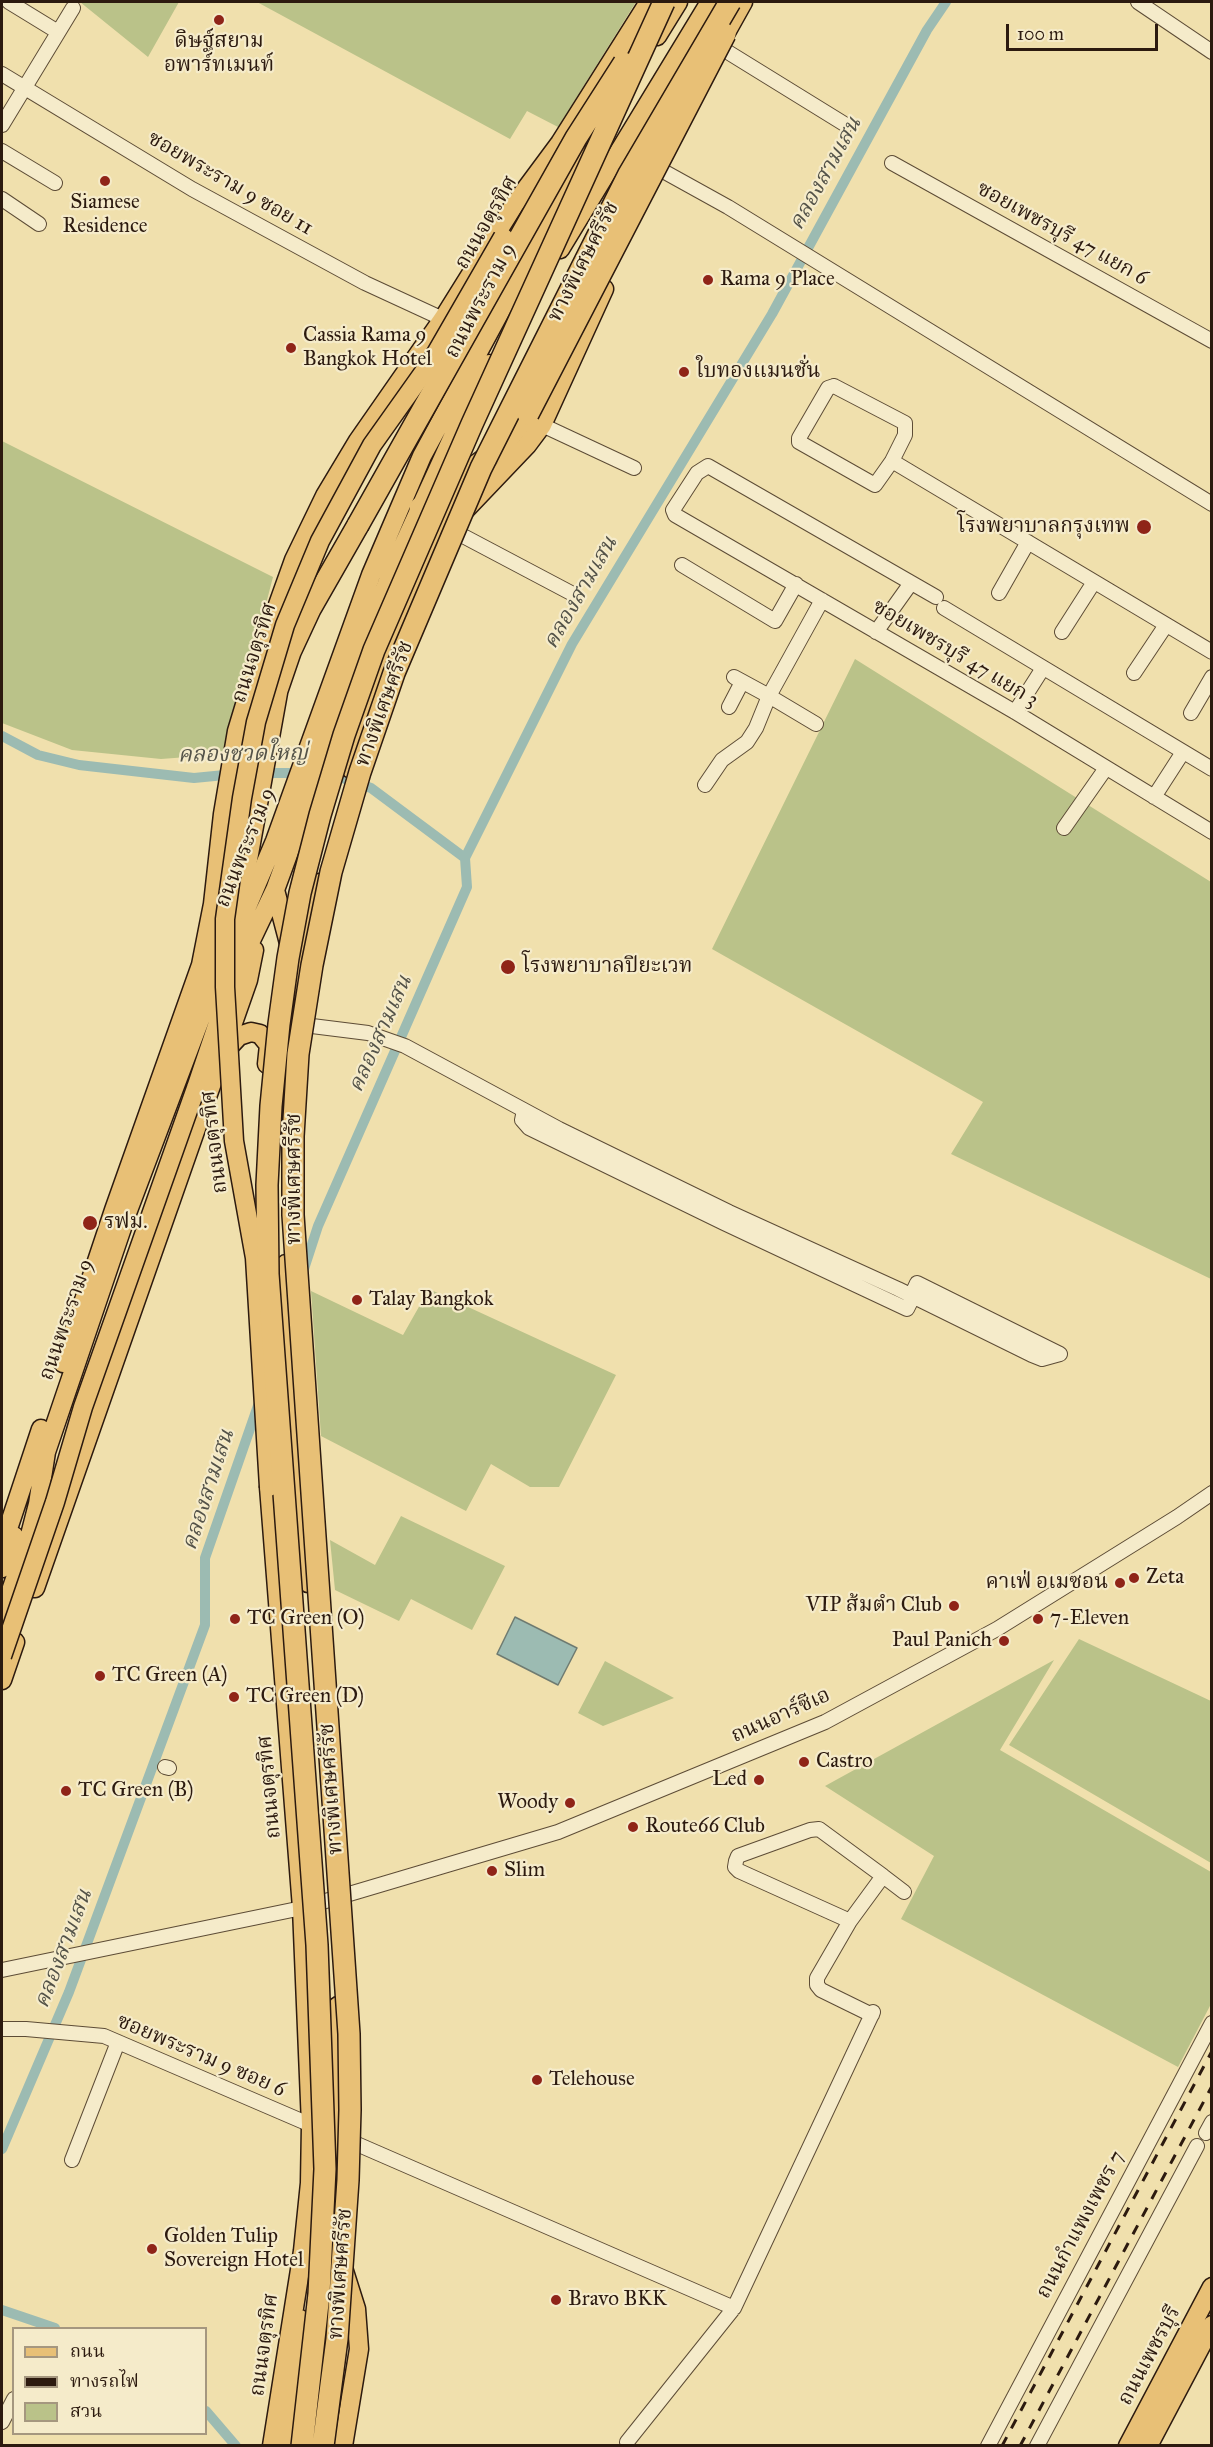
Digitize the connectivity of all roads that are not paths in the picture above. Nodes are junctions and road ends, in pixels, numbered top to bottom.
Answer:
1 (9, 2) edge
2 (649, 2) edge
3 (664, 2) edge
4 (678, 2) edge
5 (710, 2) edge
6 (730, 2) edge
7 (742, 2) edge
8 (1138, 2) edge
9 (73, 8) dead end
10 (660, 30) junction
11 (58, 32) junction
12 (718, 46) junction
13 (1212, 52) edge
14 (2, 74) edge
15 (26, 88) junction
16 (585, 100) junction
17 (2, 124) edge
18 (846, 125) dead end
19 (560, 143) junction
20 (2, 152) edge
21 (891, 163) dead end
22 (663, 171) junction
23 (55, 183) dead end
24 (2, 200) edge
25 (39, 224) dead end
26 (520, 276) junction
27 (540, 280) junction
28 (443, 319) junction
29 (1212, 341) edge
30 (479, 354) junction
31 (535, 420) junction
32 (892, 461) junction
33 (634, 468) dead end
34 (466, 474) junction
35 (1212, 504) edge
36 (420, 508) junction
37 (448, 528) junction
38 (1028, 542) junction
39 (433, 544) junction
40 (682, 565) dead end
41 (1094, 582) junction
42 (911, 583) junction
43 (795, 584) junction
44 (571, 593) dead end
45 (999, 593) dead end
46 (822, 600) junction
47 (1166, 625) junction
48 (876, 632) junction
49 (1062, 632) dead end
50 (1212, 652) edge
51 (1043, 668) junction
52 (1134, 673) dead end
53 (1212, 677) edge
54 (338, 691) junction
55 (769, 696) junction
56 (729, 707) dead end
57 (1015, 712) junction
58 (1191, 713) dead end
59 (816, 724) dead end
60 (1183, 752) junction
61 (1106, 768) junction
62 (1212, 769) edge
63 (705, 785) dead end
64 (1154, 797) junction
65 (1064, 828) dead end
66 (1212, 832) edge
67 (245, 867) junction
68 (275, 890) junction
69 (258, 926) junction
70 (201, 965) junction
71 (299, 979) junction
72 (205, 1005) junction
73 (293, 1024) junction
74 (269, 1045) junction
75 (221, 1056) junction
76 (138, 1145) junction
77 (127, 1213) junction
78 (112, 1257) junction
79 (255, 1258) junction
80 (144, 1270) junction
81 (104, 1281) junction
82 (136, 1293) junction
83 (910, 1300) junction
84 (46, 1452) junction
85 (1212, 1493) edge
86 (2, 1547) edge
87 (2, 1568) edge
88 (2, 1616) edge
89 (2, 1656) edge
90 (2, 1680) edge
91 (883, 1876) junction
92 (904, 1892) dead end
93 (331, 1900) junction
94 (302, 1908) junction
95 (850, 1921) junction
96 (2, 1970) edge
97 (1212, 2024) edge
98 (2, 2029) edge
99 (118, 2042) junction
100 (311, 2125) junction
101 (339, 2136) junction
102 (1197, 2146) dead end
103 (72, 2160) dead end
104 (303, 2251) junction
105 (339, 2254) junction
106 (1212, 2287) edge
107 (734, 2308) junction
108 (1205, 2332) edge
109 (12, 2403) edge
110 (2, 2422) edge
111 (627, 2442) dead end
112 (272, 2445) edge
113 (286, 2445) edge
114 (302, 2445) edge
115 (314, 2445) edge
116 (323, 2445) edge
117 (344, 2445) edge
118 (988, 2445) edge
119 (1037, 2445) edge
120 (1128, 2445) edge
121 (1148, 2445) edge

1 - 11 street
2 - 16 main road, ถนนพระราม 9
3 - 67 highway, bridge
3 - 114 highway, ทางพิเศษศรีรัช, bridge
4 - 10 main road, ถนนพระราม 9
5 - 27 main road, ถนนพระราม 9
6 - 116 highway, ทางพิเศษศรีรัช, bridge
7 - 12 main road
7 - 31 highway, bridge
8 - 13 street
9 - 11 street
10 - 16 main road
10 - 26 main road, ถนนพระราม 9
11 - 15 street
12 - 18 street
12 - 22 main road
14 - 15 street, ซอยพระราม 9 ซอย 11
15 - 17 street
15 - 28 street, ซอยพระราม 9 ซอย 11
16 - 19 main road, ถนนพระราม 9
19 - 28 main road, ถนนพระราม 9
19 - 79 main road, ถนนจตุรทิศ, bridge
20 - 23 street
21 - 29 street, ซอยเพชรบุรี 47 แยก 6
22 - 31 main road
22 - 35 street
24 - 25 street
26 - 27 main road
26 - 30 main road, ถนนพระราม 9
27 - 36 main road, ถนนพระราม 9
28 - 30 main road
28 - 70 main road, ถนนพระราม 9
30 - 54 main road, ถนนพระราม 9
31 - 33 street
31 - 34 highway
31 - 37 main road
32 - 32 street
32 - 38 street
34 - 36 highway
34 - 39 highway
36 - 54 main road, ถนนพระราม 9
37 - 39 main road
37 - 44 street
38 - 41 street
38 - 45 street
39 - 71 main road
40 - 43 street
41 - 47 street
41 - 49 street
42 - 43 street, ซอยเพชรบุรี 47 แยก 3
42 - 48 street
42 - 51 street
43 - 46 street, ซอยเพชรบุรี 47 แยก 3
46 - 48 street, ซอยเพชรบุรี 47 แยก 3
46 - 55 street
47 - 50 street
47 - 52 street
48 - 57 street, ซอยเพชรบุรี 47 แยก 3
51 - 57 street
51 - 60 street
53 - 58 street
54 - 68 main road, ถนนพระราม 9
54 - 72 main road, ถนนพระราม 9
55 - 56 street
55 - 59 street
55 - 63 street
57 - 61 street, ซอยเพชรบุรี 47 แยก 3
60 - 62 street
60 - 64 street
61 - 64 street, ซอยเพชรบุรี 47 แยก 3
61 - 65 street
64 - 66 street, ซอยเพชรบุรี 47 แยก 3
67 - 70 main road
67 - 72 highway
68 - 69 main road, ถนนพระราม 9
68 - 71 main road
69 - 75 main road, ถนนพระราม 9
69 - 89 main road, ถนนพระราม 9, bridge
70 - 76 main road, ถนนพระราม 9
71 - 73 main road
72 - 77 main road, ถนนพระราม 9
73 - 74 main road
73 - 83 street
73 - 93 main road
74 - 75 main road
74 - 79 main road, bridge
75 - 80 main road, ถนนพระราม 9
76 - 77 main road
76 - 86 main road, ถนนพระราม 9
77 - 78 main road, ถนนพระราม 9
78 - 80 main road
78 - 81 main road, ถนนพระราม 9
79 - 94 main road, ถนนจตุรทิศ, bridge
80 - 82 main road, ถนนพระราม 9
81 - 82 main road
81 - 84 main road, ถนนพระราม 9
82 - 90 main road, ถนนพระราม 9
83 - 83 street
84 - 87 main road
84 - 88 main road, ถนนพระราม 9
85 - 93 street, ถนนอาร์ซีเอ
91 - 92 street
91 - 95 street
91 - 95 street
93 - 94 street, ถนนอาร์ซีเอ
93 - 101 main road
94 - 96 street, ถนนอาร์ซีเอ
94 - 100 main road, ถนนจตุรทิศ
95 - 107 street
97 - 118 street, ถนนกำแพงเพชร 7
98 - 99 street, ซอยพระราม 9 ซอย 6
99 - 100 street, ซอยพระราม 9 ซอย 6
99 - 103 street
100 - 104 main road, ถนนจตุรทิศ
101 - 105 main road
101 - 107 street
102 - 119 street
104 - 112 main road, ถนนจตุรทิศ
104 - 113 main road, ถนนจตุรทิศ
105 - 115 main road
105 - 117 main road
106 - 108 main road, ถนนเพชรบุรี
107 - 111 street
108 - 120 main road, ถนนเพชรบุรี
108 - 121 main road, ถนนเพชรบุรี
109 - 110 street

